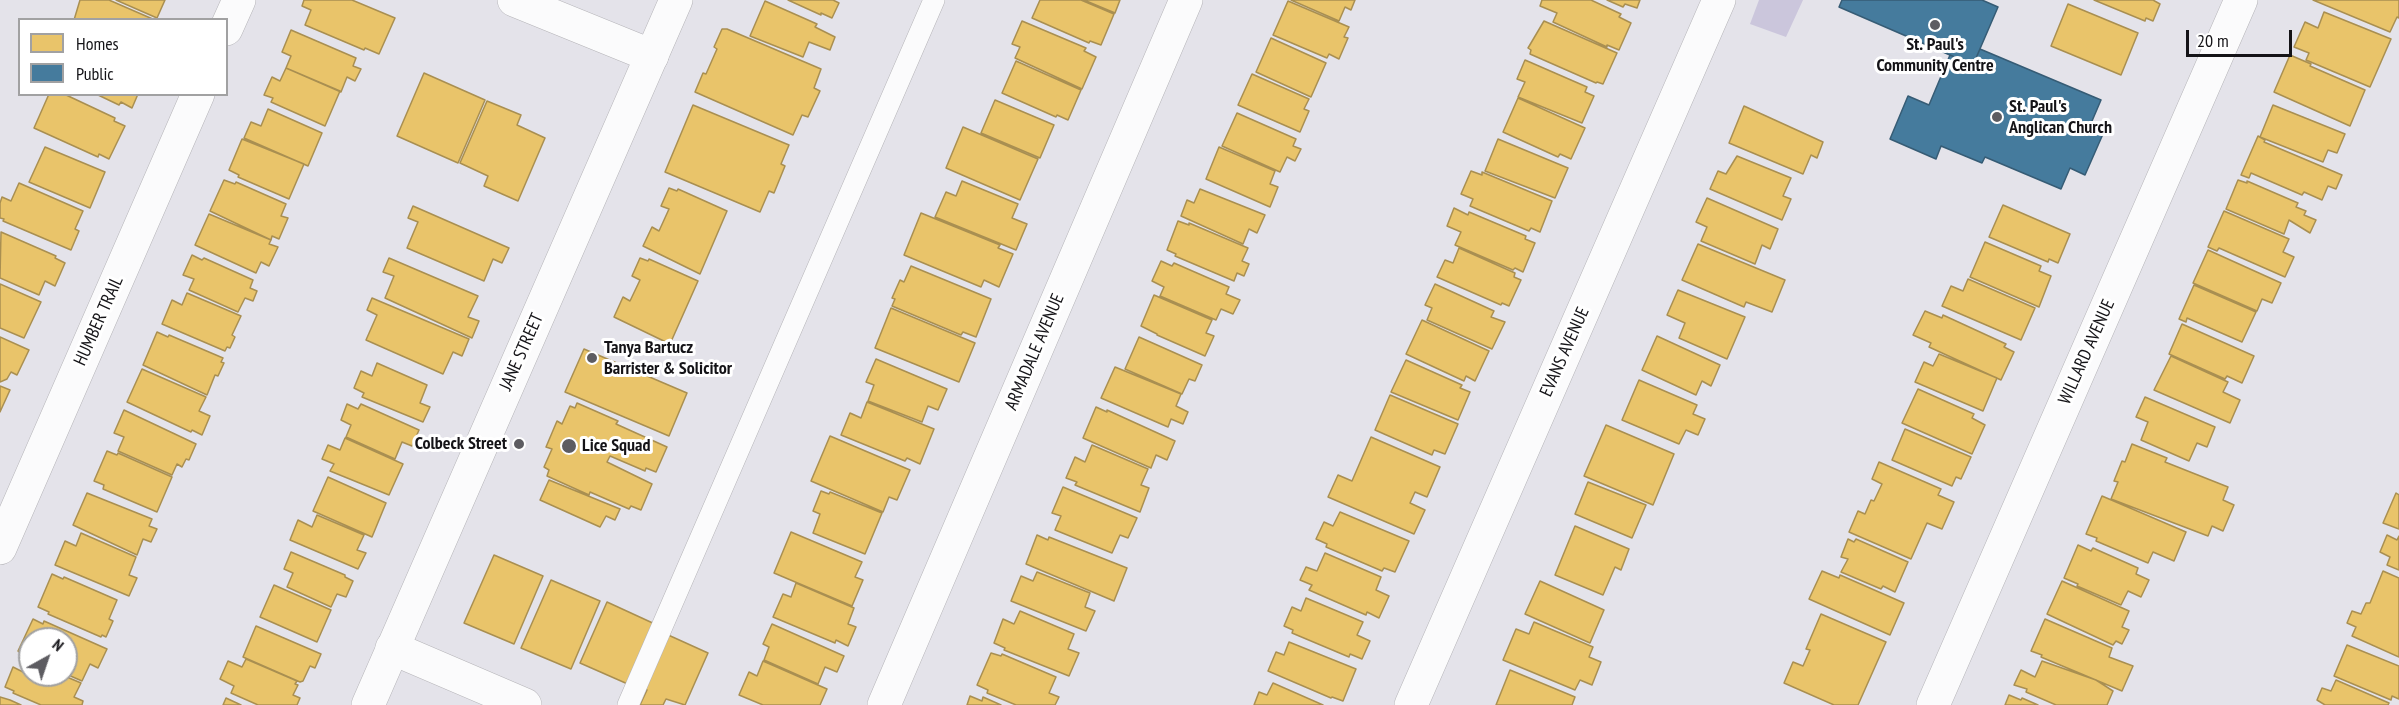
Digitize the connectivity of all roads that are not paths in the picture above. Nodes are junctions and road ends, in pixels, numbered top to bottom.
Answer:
1 (239, 0) edge
2 (514, 0) edge
3 (676, 0) edge
4 (934, 0) edge
5 (1186, 0) edge
6 (1719, 0) edge
7 (2241, 0) edge
8 (228, 25) edge
9 (652, 56) junction
10 (197, 96) edge
11 (0, 548) edge
12 (392, 648) junction
13 (368, 705) edge
14 (525, 705) edge
15 (628, 705) edge
16 (884, 705) edge
17 (1411, 705) edge
18 (1933, 705) edge

1 - 8 street
2 - 9 street
3 - 9 street, JANE STREET
4 - 15 lane
5 - 16 street, ARMADALE AVENUE
6 - 17 street, EVANS AVENUE
7 - 18 street, WILLARD AVENUE
9 - 12 street, JANE STREET
10 - 11 street, HUMBER TRAIL
12 - 13 street, JANE STREET
12 - 14 street

